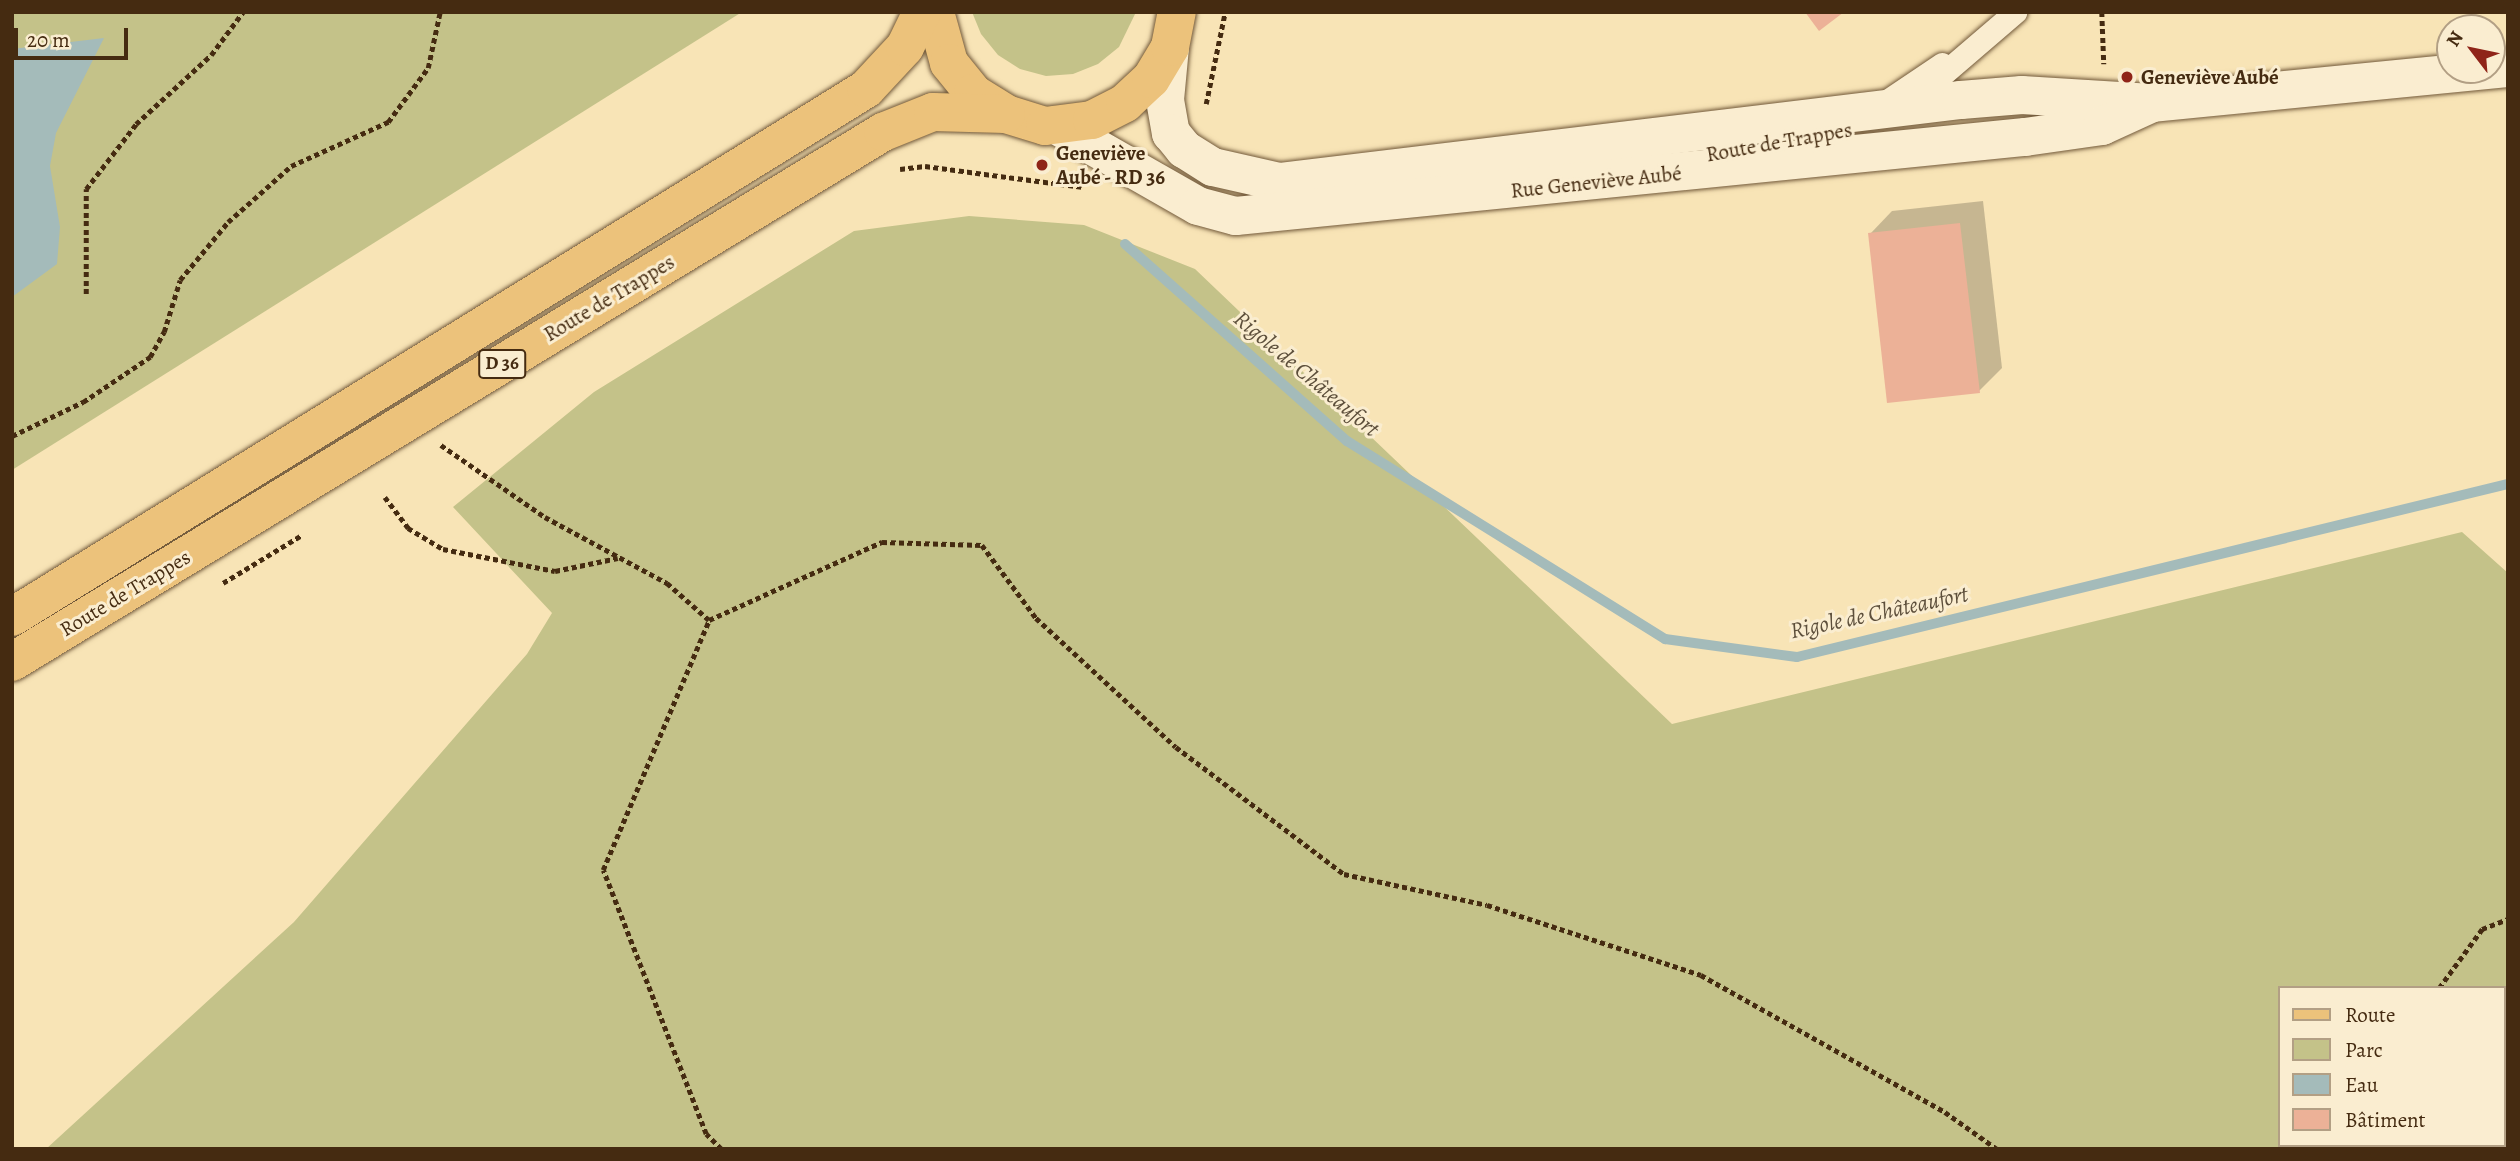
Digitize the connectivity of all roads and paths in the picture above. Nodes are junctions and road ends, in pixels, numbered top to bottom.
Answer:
1 (243, 12) edge
2 (440, 12) edge
3 (922, 12) edge
4 (935, 12) edge
5 (2015, 12) edge
6 (2102, 12) edge
7 (1173, 30) edge
8 (1961, 56) junction
9 (2508, 68) edge
10 (1952, 88) junction
11 (2104, 99) junction
12 (2152, 103) junction
13 (1889, 108) junction
14 (1006, 114) junction
15 (1056, 125) junction
16 (1131, 167) junction
17 (894, 170) dead end
18 (1651, 177) junction
19 (86, 293) dead end
20 (12, 436) edge
21 (452, 437) dead end
22 (385, 497) dead end
23 (620, 557) junction
24 (12, 617) edge
25 (709, 620) junction
26 (12, 662) edge
27 (2508, 919) edge
28 (2440, 986) edge
29 (721, 1149) edge
30 (1997, 1149) edge

1 - 19 path
2 - 20 path
3 - 24 main road, Route de Trappes / D 36
4 - 14 main road
5 - 8 lane
6 - 11 path
7 - 13 street, Rue Geneviève Aubé
7 - 15 main road
8 - 10 lane
8 - 13 lane
9 - 12 street, Rue Geneviève Aubé
10 - 11 street, Rue Geneviève Aubé
10 - 13 street, Rue Geneviève Aubé
11 - 12 street, Rue Geneviève Aubé
12 - 18 street, Rue Geneviève Aubé
13 - 18 street, Route de Trappes
14 - 15 main road
14 - 26 main road, Route de Trappes / D 36
15 - 16 street, Rue Geneviève Aubé
16 - 17 path
16 - 18 street, Rue Geneviève Aubé
21 - 23 path
22 - 23 path
23 - 25 path
25 - 29 path
25 - 30 path
27 - 28 path

